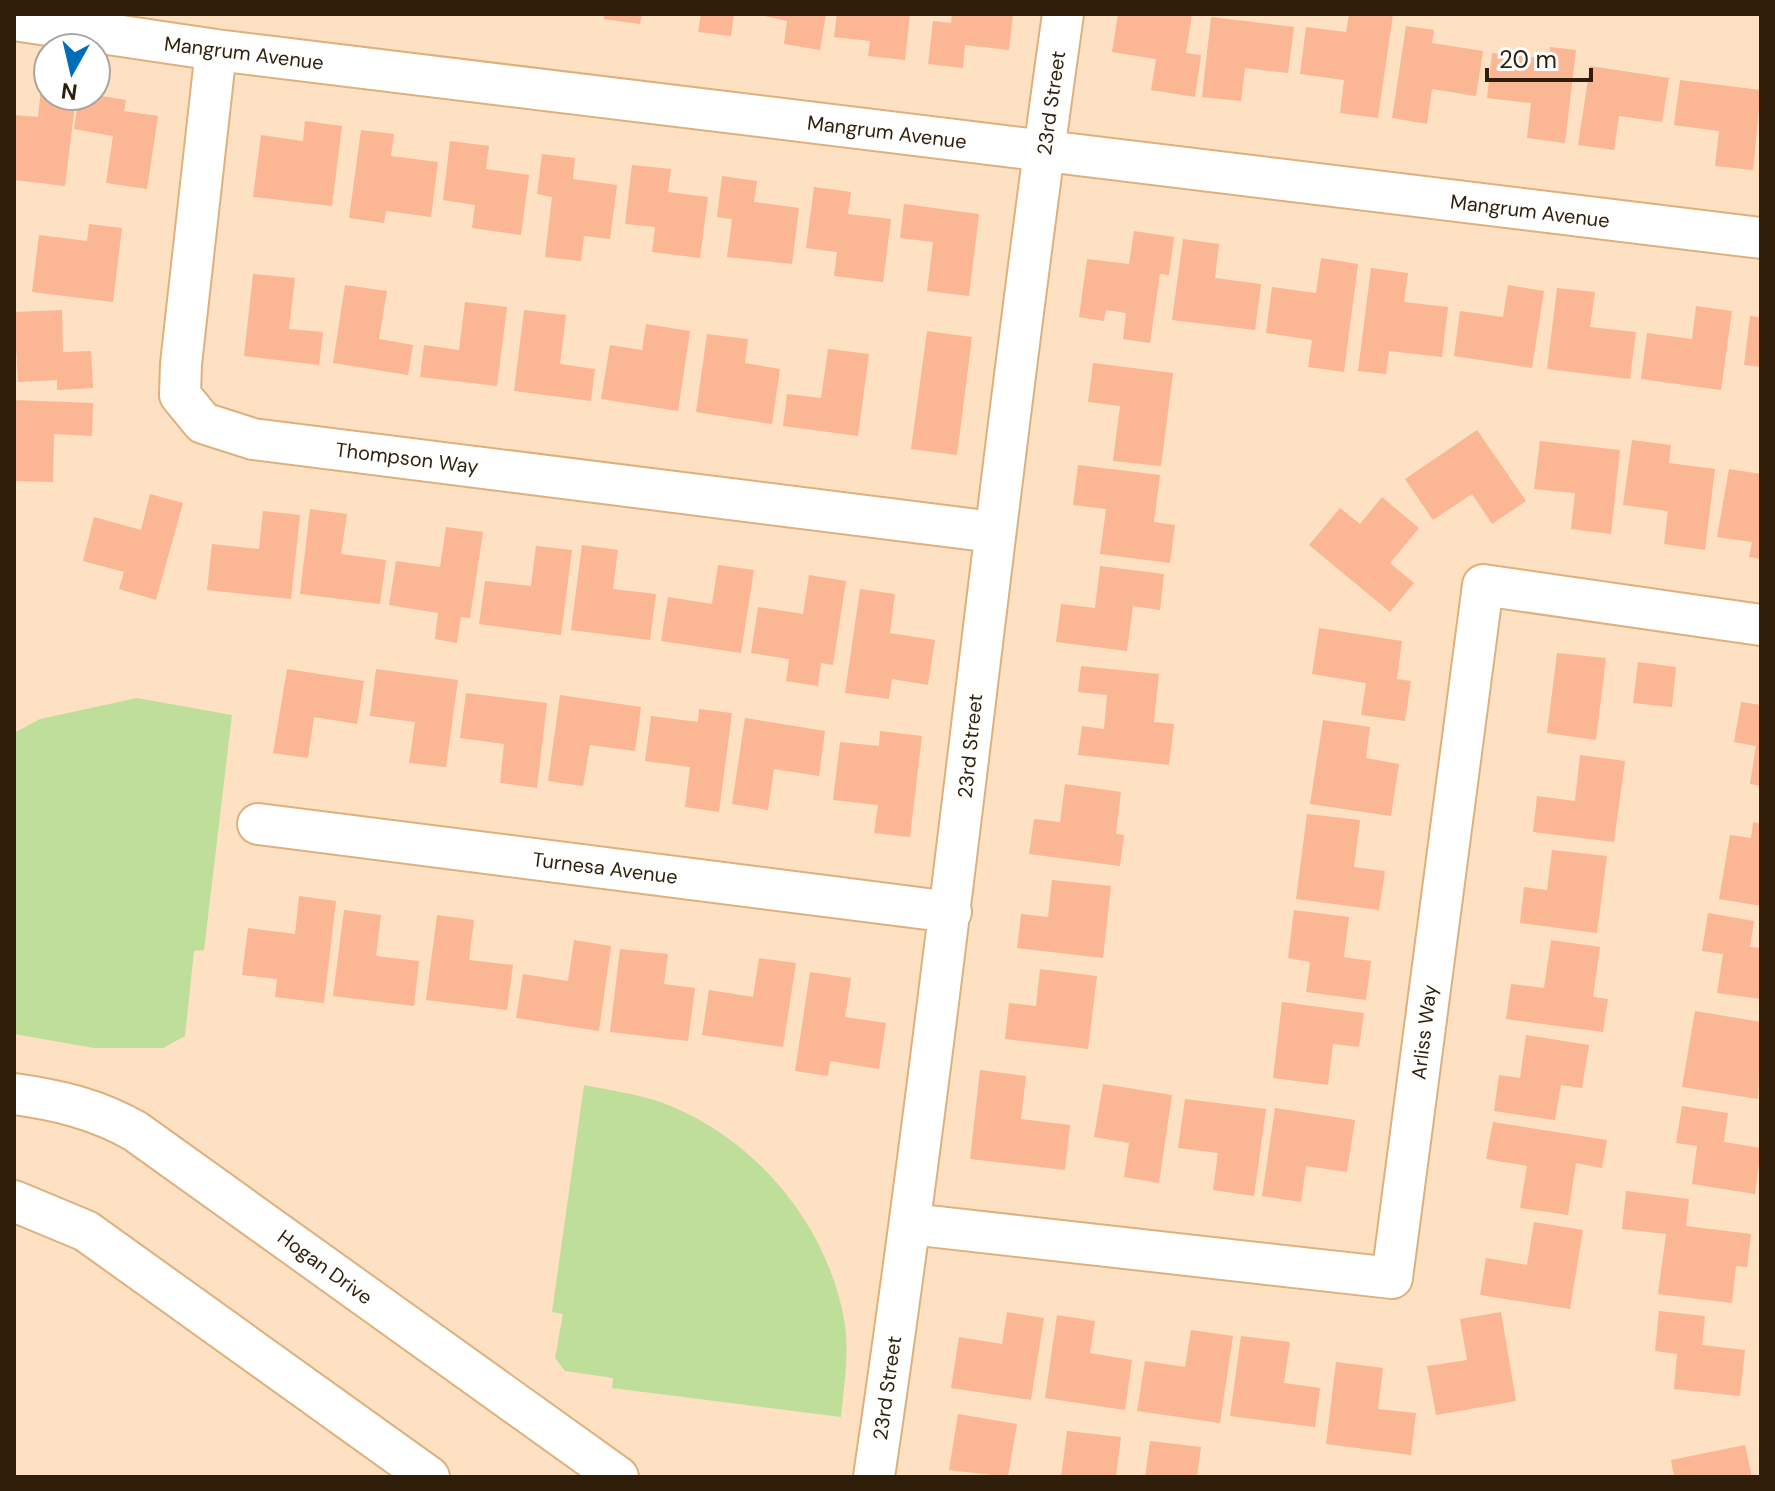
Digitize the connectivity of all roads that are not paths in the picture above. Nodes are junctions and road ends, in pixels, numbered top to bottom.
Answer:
1 (1063, 14) edge
2 (14, 20) edge
3 (216, 50) junction
4 (1044, 152) junction
5 (1761, 238) edge
6 (993, 532) junction
7 (1761, 625) edge
8 (258, 824) dead end
9 (951, 912) junction
10 (14, 1094) edge
11 (14, 1201) edge
12 (911, 1224) junction
13 (429, 1477) edge
14 (618, 1477) edge
15 (874, 1477) edge

1 - 4 street, 23rd Street
2 - 3 street, Mangrum Avenue
3 - 4 street, Mangrum Avenue
3 - 6 street, Thompson Way
4 - 5 street, Mangrum Avenue
4 - 6 street, 23rd Street
6 - 9 street, 23rd Street
7 - 12 street, Arliss Way
8 - 9 street, Turnesa Avenue
9 - 12 street, 23rd Street
10 - 14 street, Hogan Drive
11 - 13 street
12 - 15 street, 23rd Street

